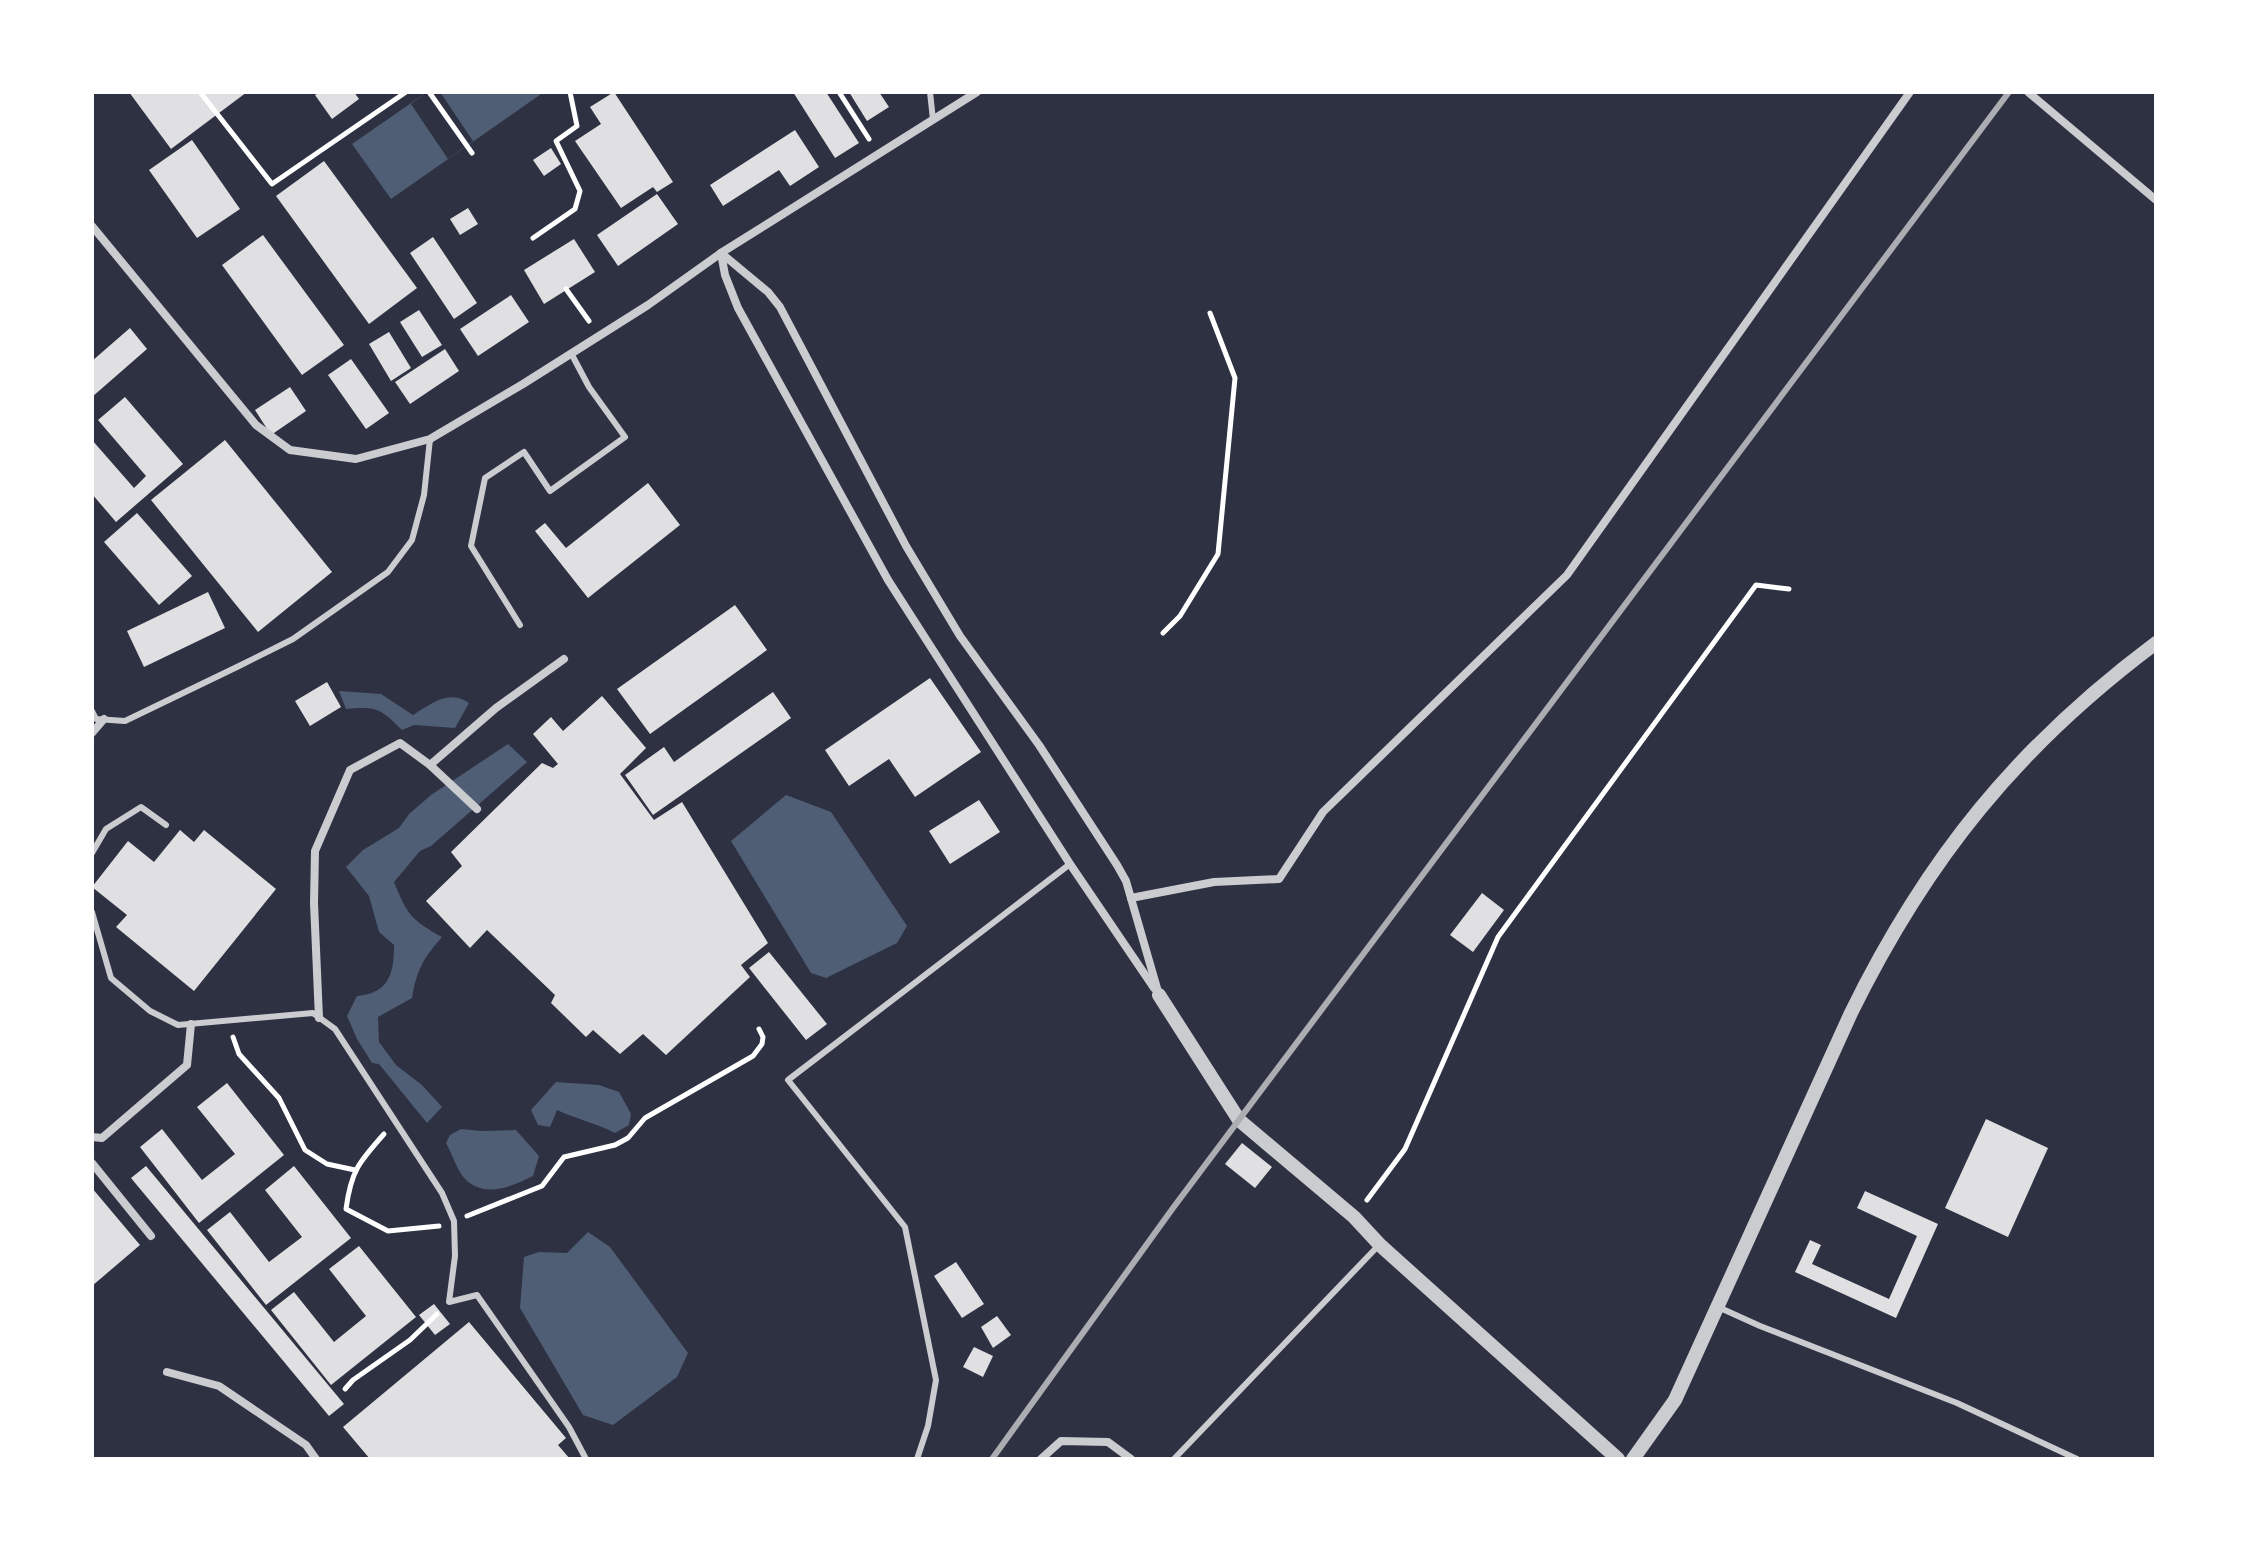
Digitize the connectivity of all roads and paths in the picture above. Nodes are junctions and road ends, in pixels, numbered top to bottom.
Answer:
1 (200, 92) edge
2 (406, 92) edge
3 (429, 92) edge
4 (570, 92) edge
5 (839, 92) edge
6 (930, 92) edge
7 (977, 92) edge
8 (1910, 92) edge
9 (2028, 92) edge
10 (933, 120) junction
11 (472, 153) dead end
12 (878, 153) junction
13 (2156, 200) edge
14 (92, 226) edge
15 (533, 238) dead end
16 (721, 253) junction
17 (566, 289) dead end
18 (1210, 313) dead end
19 (599, 334) junction
20 (571, 353) junction
21 (430, 439) junction
22 (1789, 589) dead end
23 (520, 625) dead end
24 (1163, 633) dead end
25 (2156, 643) edge
26 (564, 659) dead end
27 (92, 711) edge
28 (104, 719) junction
29 (92, 733) edge
30 (430, 765) junction
31 (477, 809) dead end
32 (166, 825) dead end
33 (92, 853) edge
34 (1070, 864) junction
35 (1131, 898) junction
36 (92, 912) edge
37 (1159, 995) junction
38 (319, 1018) junction
39 (227, 1021) junction
40 (191, 1024) junction
41 (759, 1029) dead end
42 (395, 1121) junction
43 (92, 1137) edge
44 (92, 1163) edge
45 (355, 1170) junction
46 (1354, 1217) junction
47 (454, 1221) junction
48 (151, 1236) dead end
49 (1380, 1245) junction
50 (449, 1302) junction
51 (1718, 1307) junction
52 (167, 1372) dead end
53 (345, 1389) dead end
54 (316, 1459) edge
55 (586, 1459) edge
56 (917, 1459) edge
57 (1041, 1459) edge
58 (1131, 1459) edge
59 (1174, 1459) edge
60 (1618, 1459) edge
61 (1633, 1459) edge
62 (2077, 1459) edge

1 - 2 path
3 - 11 path
4 - 15 path
5 - 12 path
6 - 10 lane
7 - 10 street
8 - 35 street
9 - 13 street
10 - 12 street
12 - 16 street
14 - 21 street
16 - 19 street
16 - 34 street
16 - 35 street
17 - 19 path
18 - 24 path
19 - 20 street
20 - 21 street
20 - 23 lane
21 - 28 lane
22 - 46 path
25 - 51 street
26 - 30 street
27 - 28 lane
28 - 29 street
30 - 31 street
30 - 38 street
32 - 33 lane
34 - 37 street
34 - 56 lane
35 - 37 street
36 - 40 lane
37 - 46 street
38 - 39 lane
38 - 42 lane
39 - 40 lane
39 - 45 path
40 - 43 street
41 - 47 path
42 - 45 path
42 - 47 lane
44 - 48 street
45 - 47 path
46 - 49 street
47 - 50 lane
49 - 59 lane
49 - 60 street
50 - 53 path
50 - 55 lane
51 - 61 street
51 - 62 lane
52 - 54 street
57 - 58 street

